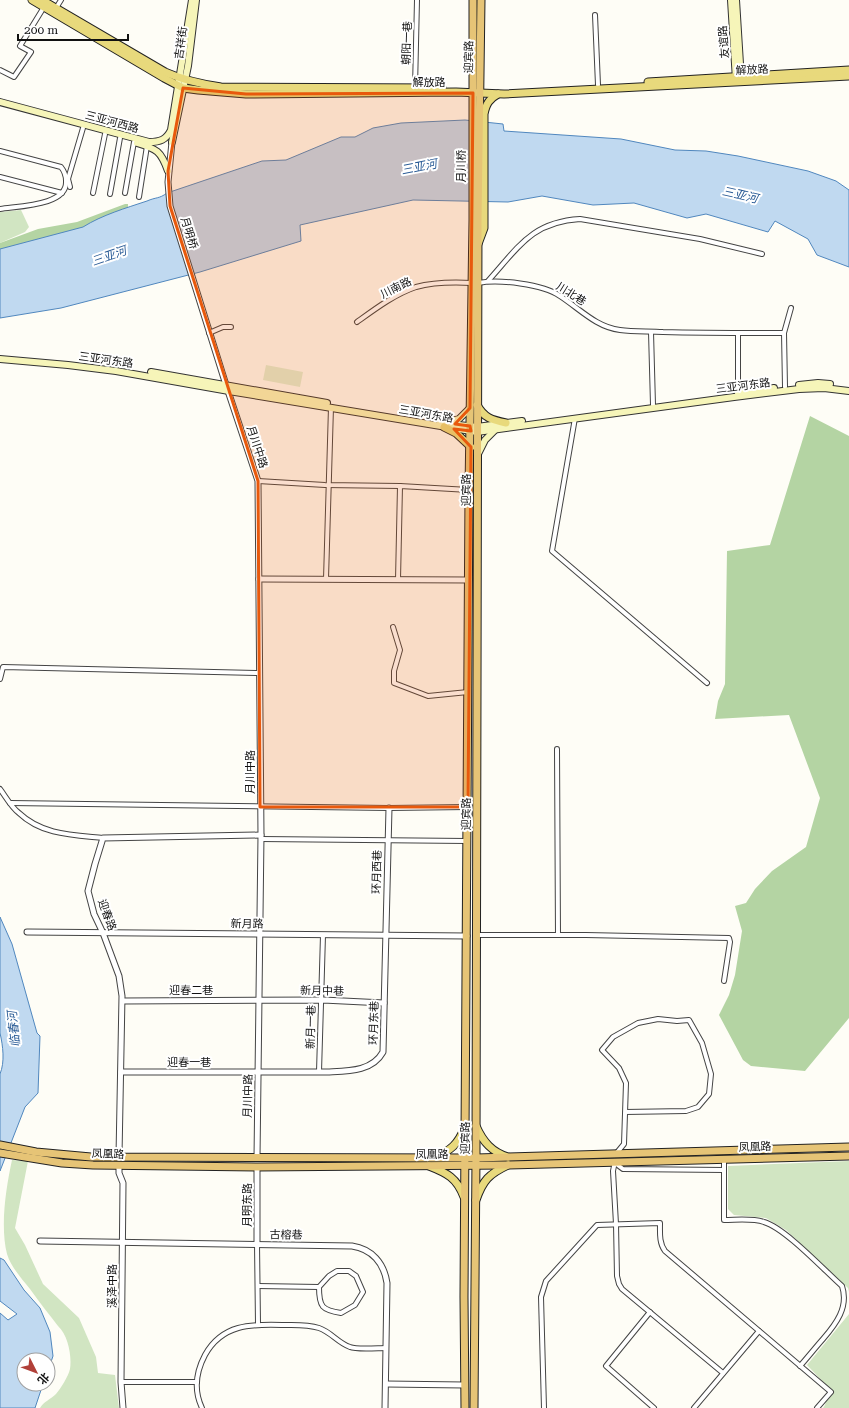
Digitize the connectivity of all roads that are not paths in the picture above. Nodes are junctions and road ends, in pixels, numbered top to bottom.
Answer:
1 (32, 0) edge
2 (61, 0) edge
3 (192, 0) edge
4 (196, 0) edge
5 (417, 0) edge
6 (473, 0) edge
7 (481, 0) edge
8 (731, 0) edge
9 (736, 0) edge
10 (43, 4) edge
11 (56, 8) junction
12 (595, 15) dead end
13 (0, 70) edge
14 (849, 70) edge
15 (849, 76) edge
16 (738, 79) junction
17 (181, 83) junction
18 (598, 85) junction
19 (415, 88) junction
20 (476, 91) junction
21 (499, 94) junction
22 (0, 102) edge
23 (0, 107) edge
24 (478, 114) junction
25 (83, 128) junction
26 (105, 134) junction
27 (120, 138) junction
28 (134, 142) junction
29 (172, 142) joint
30 (147, 146) junction
31 (0, 151) edge
32 (168, 174) junction
33 (0, 177) edge
34 (70, 187) dead end
35 (62, 193) junction
36 (93, 193) dead end
37 (125, 193) dead end
38 (110, 194) dead end
39 (139, 197) dead end
40 (0, 208) edge
41 (478, 220) junction
42 (762, 254) dead end
43 (488, 281) junction
44 (475, 283) junction
45 (791, 308) dead end
46 (358, 322) dead end
47 (231, 327) dead end
48 (651, 332) junction
49 (209, 333) junction
50 (738, 333) junction
51 (784, 333) junction
52 (0, 355) edge
53 (0, 359) edge
54 (226, 385) junction
55 (849, 386) edge
56 (785, 387) junction
57 (849, 391) edge
58 (229, 392) junction
59 (738, 392) junction
60 (653, 405) junction
61 (331, 407) junction
62 (474, 407) junction
63 (575, 418) junction
64 (506, 423) junction
65 (444, 425) junction
66 (474, 429) junction
67 (496, 429) junction
68 (471, 447) junction
69 (477, 457) junction
70 (258, 480) junction
71 (329, 485) junction
72 (400, 486) junction
73 (469, 490) junction
74 (258, 579) junction
75 (326, 580) junction
76 (398, 580) junction
77 (469, 580) junction
78 (393, 627) dead end
79 (259, 673) junction
80 (0, 679) edge
81 (707, 683) dead end
82 (468, 692) junction
83 (557, 749) dead end
84 (0, 789) edge
85 (10, 803) junction
86 (260, 807) junction
87 (468, 807) junction
88 (389, 808) junction
89 (260, 837) junction
90 (103, 838) junction
91 (388, 841) junction
92 (467, 841) junction
93 (27, 932) dead end
94 (103, 933) junction
95 (260, 934) junction
96 (323, 935) junction
97 (386, 935) junction
98 (477, 935) junction
99 (558, 935) junction
100 (467, 936) junction
101 (724, 981) dead end
102 (321, 1000) junction
103 (123, 1001) junction
104 (259, 1001) junction
105 (384, 1003) junction
106 (120, 1072) junction
107 (319, 1072) junction
108 (258, 1073) junction
109 (625, 1112) junction
110 (466, 1125) junction
111 (476, 1126) junction
112 (0, 1145) edge
113 (849, 1147) edge
114 (0, 1152) edge
115 (16, 1152) junction
116 (614, 1153) junction
117 (119, 1156) junction
118 (849, 1156) edge
119 (508, 1157) junction
120 (257, 1158) junction
121 (432, 1158) junction
122 (724, 1160) junction
123 (466, 1162) junction
124 (476, 1162) junction
125 (615, 1162) junction
126 (427, 1165) junction
127 (509, 1165) junction
128 (119, 1166) junction
129 (257, 1166) junction
130 (724, 1170) junction
131 (465, 1201) junction
132 (475, 1202) junction
133 (616, 1224) junction
134 (40, 1241) dead end
135 (122, 1242) junction
136 (257, 1244) junction
137 (258, 1286) junction
138 (319, 1287) junction
139 (650, 1312) junction
140 (258, 1324) junction
141 (759, 1331) junction
142 (386, 1348) junction
143 (800, 1366) junction
144 (723, 1373) junction
145 (121, 1382) junction
146 (197, 1382) junction
147 (386, 1384) junction
148 (464, 1385) junction
149 (465, 1398) junction
150 (474, 1399) junction
151 (123, 1408) edge
152 (202, 1408) edge
153 (385, 1408) edge
154 (465, 1408) edge
155 (469, 1408) edge
156 (474, 1408) edge
157 (544, 1408) edge
158 (654, 1408) edge
159 (694, 1408) edge
160 (817, 1408) edge

1 - 10 main road, 解放路
2 - 11 street
3 - 17 main road, 吉祥街
4 - 17 main road, 吉祥街
5 - 19 street, 朝阳一巷
6 - 20 highway, 迎宾路
7 - 20 highway, 迎宾路
8 - 16 main road, 友谊路
9 - 16 main road, 友谊路
10 - 11 main road, 解放路
10 - 13 street
10 - 17 main road, 解放路
11 - 17 main road, 解放路
12 - 18 street
14 - 16 main road, 解放路
15 - 16 main road, 解放路
16 - 18 main road, 解放路
16 - 21 main road, 解放路
17 - 19 main road, 解放路
17 - 20 main road, 解放路
17 - 22 main road, 三亚河西路
17 - 29 main road
18 - 20 main road, 解放路
19 - 20 main road, 解放路
20 - 21 main road, 解放路
20 - 24 highway, 迎宾路
21 - 24 main road
23 - 25 main road, 三亚河西路
24 - 41 highway, 月川桥
25 - 26 main road, 三亚河西路
25 - 34 street
26 - 27 main road, 三亚河西路
26 - 36 street
27 - 28 main road, 三亚河西路
27 - 38 street
28 - 30 main road, 三亚河西路
28 - 37 street
29 - 32 street, 月明桥
30 - 32 main road, 三亚河西路
30 - 39 street
31 - 35 street
32 - 49 street, 月明桥
33 - 35 street
35 - 40 street
41 - 44 highway, 迎宾路
41 - 44 highway, 迎宾路
42 - 43 street
43 - 44 street, 川北巷
43 - 48 street, 川北巷
44 - 46 street, 川南路
44 - 62 highway, 迎宾路
45 - 51 street
47 - 49 street
48 - 50 street, 川北巷
48 - 60 street
49 - 54 street, 月川中路
50 - 51 street, 川北巷
50 - 59 street
51 - 56 street
52 - 54 main road, 三亚河东路
53 - 58 main road, 三亚河东路
54 - 58 street, 月川中路
54 - 65 main road, 三亚河东路
55 - 56 main road, 三亚河东路
56 - 59 main road, 三亚河东路
57 - 63 main road, 三亚河东路
58 - 61 main road, 三亚河东路
58 - 70 street, 月川中路
59 - 60 main road, 三亚河东路
60 - 64 main road, 三亚河东路
61 - 65 main road, 三亚河东路
61 - 71 street
62 - 64 main road
62 - 65 main road
62 - 66 highway, 迎宾路
63 - 67 main road, 三亚河东路
63 - 81 street
64 - 66 main road, 三亚河东路
65 - 66 main road, 三亚河东路
65 - 68 main road
66 - 67 main road, 三亚河东路
66 - 68 highway, 迎宾路
66 - 69 highway, 迎宾路
67 - 69 main road
68 - 73 highway, 迎宾路
69 - 98 highway, 迎宾路
70 - 71 street
70 - 74 street, 月川中路
71 - 72 street
71 - 75 street
72 - 73 street
72 - 76 street
73 - 77 highway, 迎宾路
74 - 75 street
74 - 79 street, 月川中路
75 - 76 street
76 - 77 street
77 - 82 highway, 迎宾路
78 - 82 street
79 - 80 street
79 - 86 street, 月川中路
82 - 87 highway, 迎宾路
83 - 99 street
84 - 85 street
85 - 86 street
85 - 90 street
86 - 88 street
86 - 89 street, 月川中路
87 - 88 street
87 - 92 highway, 迎宾路
88 - 91 street, 环月西巷
89 - 90 street
89 - 91 street
89 - 95 street, 月川中路
90 - 94 street, 迎春路
91 - 92 street
91 - 97 street, 环月西巷
92 - 100 highway, 迎宾路
93 - 94 street, 新月路
94 - 95 street, 新月路
94 - 103 street, 迎春路
95 - 96 street, 新月路
95 - 104 street, 月川中路
96 - 97 street, 新月路
96 - 102 street, 新月一巷
97 - 100 street, 新月路
97 - 105 street, 环月东巷
98 - 99 street
98 - 111 highway, 迎宾路
99 - 101 street
100 - 110 highway, 迎宾路
102 - 104 street, 新月中巷
102 - 105 street, 新月中巷
102 - 107 street, 新月一巷
103 - 104 street, 迎春二巷
103 - 106 street, 迎春路
104 - 108 street, 月川中路
105 - 107 street, 环月东巷
106 - 108 street, 迎春一巷
106 - 117 street, 迎春路
107 - 108 street, 环月东巷
108 - 120 street, 月川中路
109 - 109 street
109 - 116 street
110 - 121 main road
110 - 123 highway, 迎宾路
111 - 119 main road
111 - 124 highway, 迎宾路
112 - 115 highway
113 - 116 highway, 凤凰路
114 - 115 highway
115 - 117 highway, 凤凰路
115 - 128 highway, 凤凰路
116 - 119 highway, 凤凰路
116 - 125 street
117 - 120 highway, 凤凰路
118 - 122 highway, 凤凰路
119 - 124 highway, 凤凰路
120 - 121 highway, 凤凰路
121 - 123 highway, 凤凰路
122 - 125 highway, 凤凰路
122 - 130 street
123 - 124 highway, 凤凰路
123 - 126 highway, 凤凰路
123 - 131 highway, 迎宾路
124 - 127 highway, 凤凰路
124 - 132 highway, 迎宾路
125 - 127 highway, 凤凰路
125 - 130 street
125 - 133 street
126 - 129 highway, 凤凰路
126 - 131 main road
127 - 132 main road
128 - 129 highway, 凤凰路
128 - 135 street, 溪泽中路
129 - 136 street, 月明东路
130 - 143 street
131 - 148 highway, 迎宾路
132 - 150 highway, 迎宾路
133 - 139 street
133 - 141 street
133 - 157 street
134 - 135 street, 古榕巷
135 - 136 street, 古榕巷
135 - 145 street, 溪泽中路
136 - 137 street
136 - 142 street, 古榕巷
137 - 138 street
137 - 140 street
138 - 138 street
139 - 144 street
139 - 158 street
140 - 142 street
140 - 146 street
141 - 143 street
141 - 144 street
142 - 147 street, 古榕巷
143 - 160 street
144 - 159 street
145 - 146 street
145 - 151 street, 溪泽中路
146 - 152 street
147 - 148 street
147 - 153 street, 古榕巷
148 - 149 highway, 迎宾路
149 - 150 highway
149 - 154 highway, 迎宾路
149 - 155 highway
150 - 156 highway, 迎宾路

